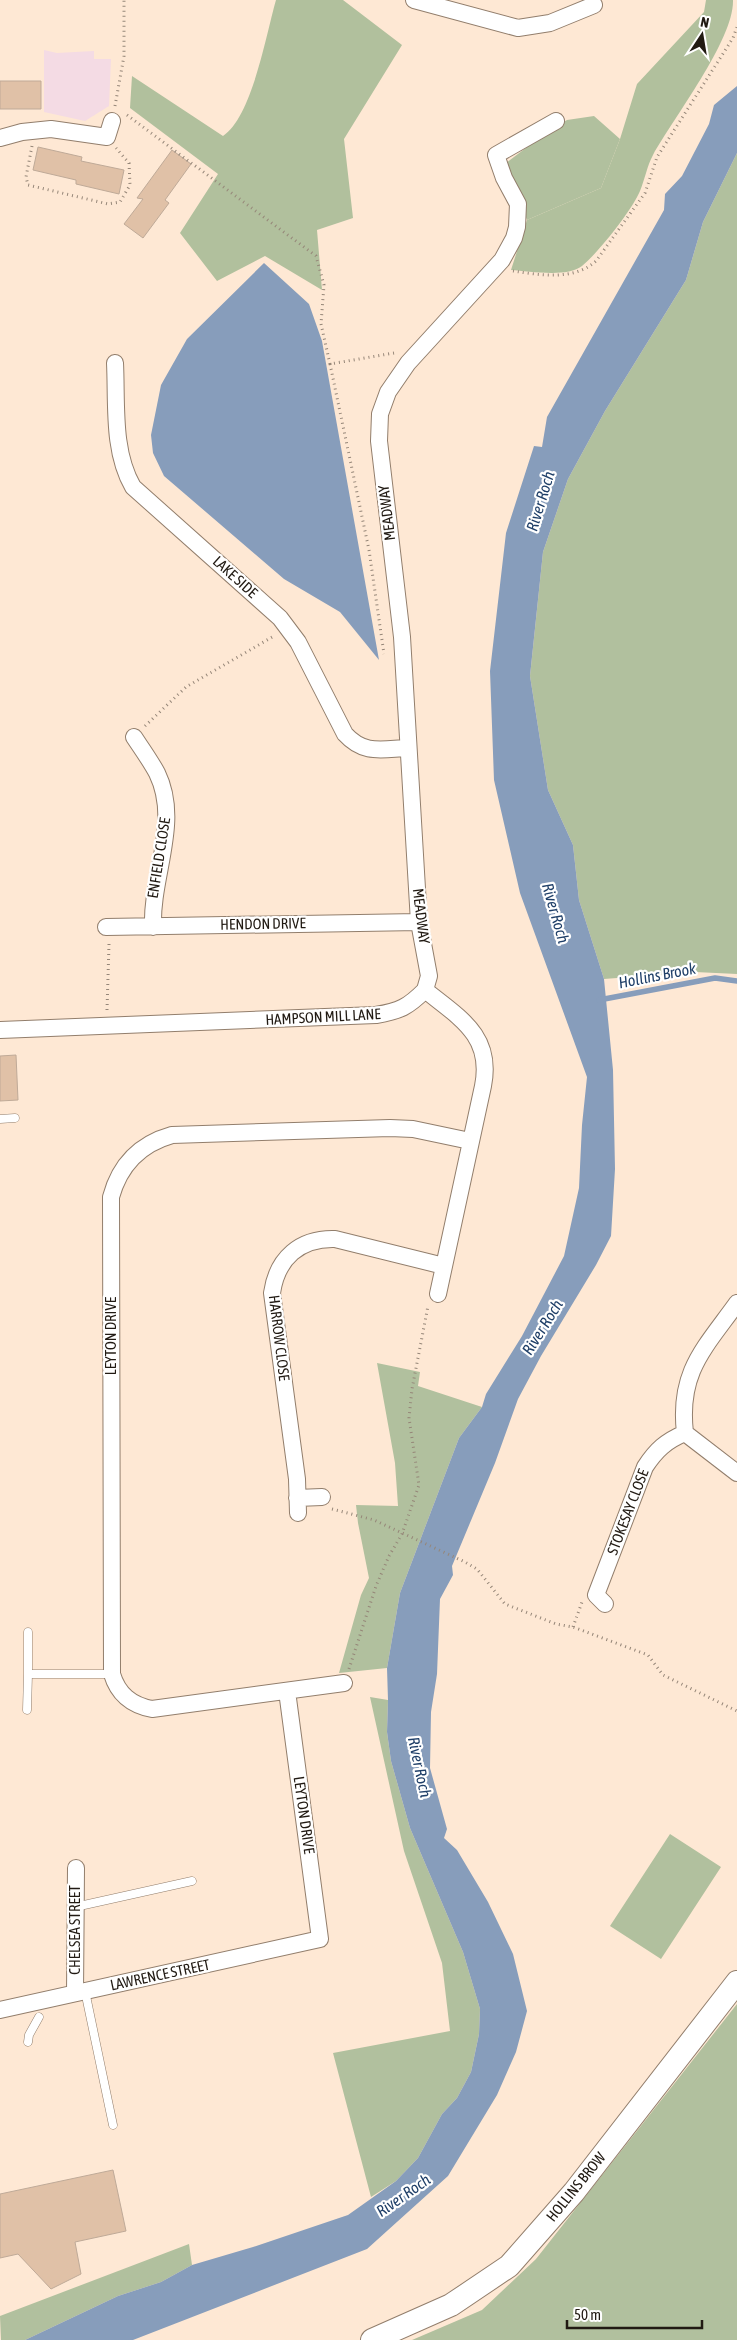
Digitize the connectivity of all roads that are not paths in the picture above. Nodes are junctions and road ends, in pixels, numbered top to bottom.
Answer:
1 (414, 0) edge
2 (594, 5) dead end
3 (111, 121) road end
4 (556, 121) dead end
5 (0, 138) edge
6 (115, 363) dead end
7 (134, 737) road end
8 (407, 748) junction
9 (419, 922) junction
10 (153, 926) junction
11 (108, 927) road end
12 (426, 990) junction
13 (0, 1030) edge
14 (15, 1118) dead end
15 (0, 1119) edge
16 (470, 1141) junction
17 (444, 1266) junction
18 (438, 1294) road end
19 (737, 1303) edge
20 (685, 1432) junction
21 (737, 1473) edge
22 (322, 1497) road end
23 (601, 1600) road end
24 (28, 1632) dead end
25 (28, 1674) junction
26 (112, 1674) junction
27 (344, 1683) road end
28 (287, 1690) junction
29 (27, 1710) dead end
30 (76, 1868) dead end
31 (192, 1881) dead end
32 (76, 1907) junction
33 (320, 1939) joint
34 (737, 1982) edge
35 (80, 1992) junction
36 (0, 2010) edge
37 (37, 2010) junction
38 (46, 2023) dead end
39 (28, 2042) dead end
40 (113, 2125) dead end
41 (372, 2340) edge

1 - 2 street
3 - 5 street
4 - 8 street, MEADWAY
6 - 8 street, LAKE SIDE
7 - 10 street, ENFIELD CLOSE
8 - 9 street, MEADWAY
9 - 10 street, HENDON DRIVE
9 - 12 street, MEADWAY
10 - 11 street, HENDON DRIVE
12 - 13 street, HAMPSON MILL LANE
12 - 16 street
14 - 15 lane
16 - 17 street
16 - 26 street, LEYTON DRIVE
17 - 18 street
17 - 22 street, HARROW CLOSE
19 - 20 street
20 - 21 street
20 - 23 street, STOKESAY CLOSE
24 - 25 lane
25 - 26 lane
25 - 29 lane
26 - 28 street, LEYTON DRIVE
27 - 28 street, LEYTON DRIVE
28 - 33 street, LEYTON DRIVE
30 - 32 street, CHELSEA STREET
31 - 32 lane
32 - 35 street, CHELSEA STREET
33 - 35 street, LAWRENCE STREET
34 - 41 street, HOLLINS BROW
35 - 37 street, LAWRENCE STREET
35 - 40 lane
36 - 37 street, LAWRENCE STREET
37 - 38 lane
37 - 39 lane

